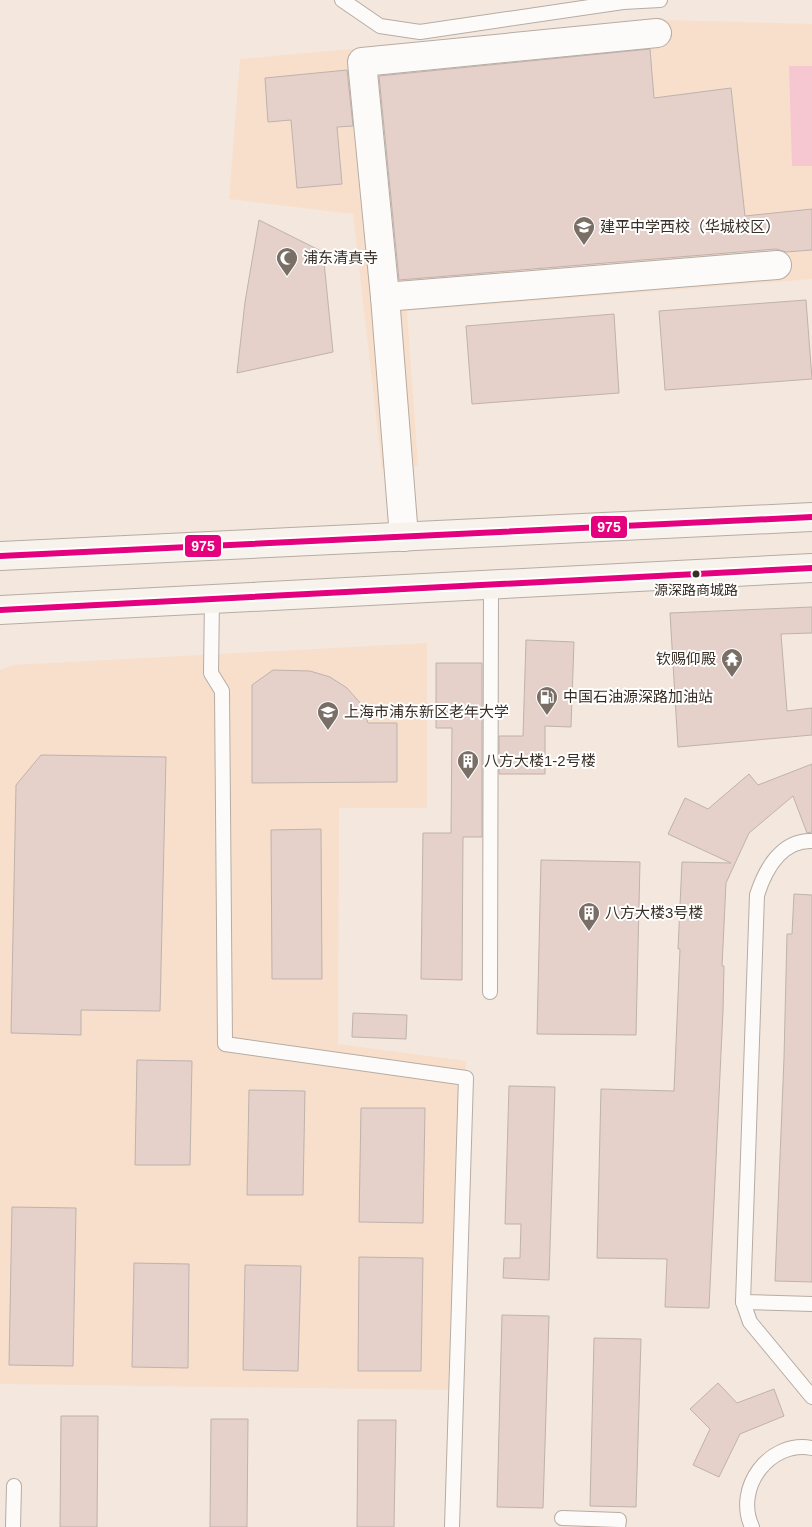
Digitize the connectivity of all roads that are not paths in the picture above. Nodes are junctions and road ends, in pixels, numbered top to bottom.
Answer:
1 (342, 0) edge
2 (660, 0) edge
3 (658, 33) dead end
4 (777, 265) dead end
5 (385, 298) junction
6 (812, 517) edge
7 (404, 537) junction
8 (0, 556) edge
9 (812, 568) edge
10 (491, 584) junction
11 (212, 599) junction
12 (0, 610) edge
13 (812, 841) edge
14 (490, 992) dead end
15 (743, 1302) junction
16 (812, 1304) edge
17 (812, 1397) edge
18 (812, 1448) edge
19 (14, 1486) dead end
20 (562, 1518) dead end
21 (13, 1527) edge
22 (452, 1527) edge
23 (618, 1527) edge
24 (752, 1527) edge

1 - 2 lane
3 - 5 street
4 - 5 street
5 - 7 street
6 - 7 main road
7 - 8 main road
9 - 10 main road
10 - 11 main road
10 - 14 lane
11 - 12 main road
11 - 22 lane
13 - 15 lane
15 - 16 lane
15 - 17 lane
18 - 24 lane
19 - 21 lane
20 - 23 lane

